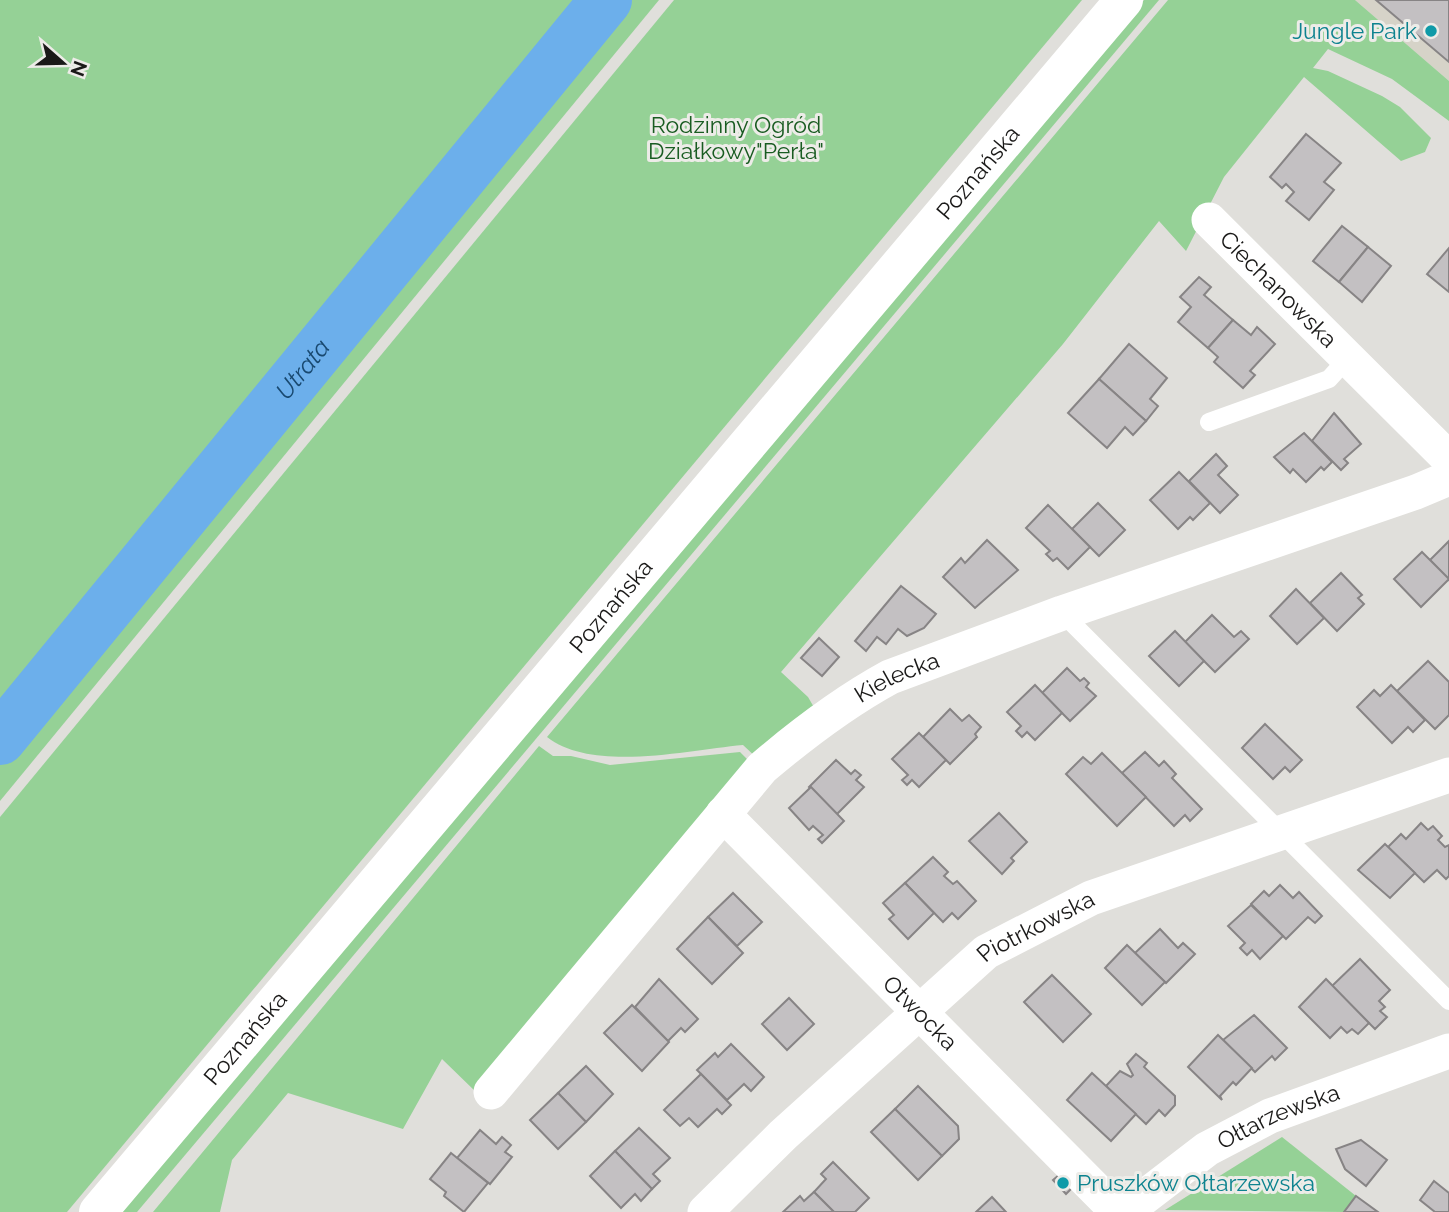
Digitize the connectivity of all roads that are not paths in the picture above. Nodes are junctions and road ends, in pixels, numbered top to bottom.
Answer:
1 (1124, 0) edge
2 (1209, 220) dead end
3 (1347, 359) junction
4 (1209, 422) dead end
5 (1449, 459) edge
6 (1449, 478) edge
7 (1062, 613) junction
8 (1449, 775) edge
9 (723, 814) junction
10 (1282, 833) junction
11 (1449, 1001) edge
12 (919, 1011) junction
13 (1449, 1051) edge
14 (491, 1092) dead end
15 (99, 1212) edge
16 (705, 1212) edge
17 (1118, 1212) edge
18 (1125, 1212) edge

1 - 15 main road, Poznańska
2 - 3 street, Ciechanowska
3 - 4 lane, Ciechanowska
3 - 5 street, Ciechanowska
6 - 7 street, Kielecka
7 - 9 street, Kielecka
7 - 10 lane
8 - 10 street, Piotrkowska
9 - 12 street, Otwocka
9 - 14 street, Kielecka
10 - 11 lane
10 - 12 street, Piotrkowska
12 - 16 street, Piotrkowska
12 - 17 street, Otwocka
13 - 18 street, Ołtarzewska

